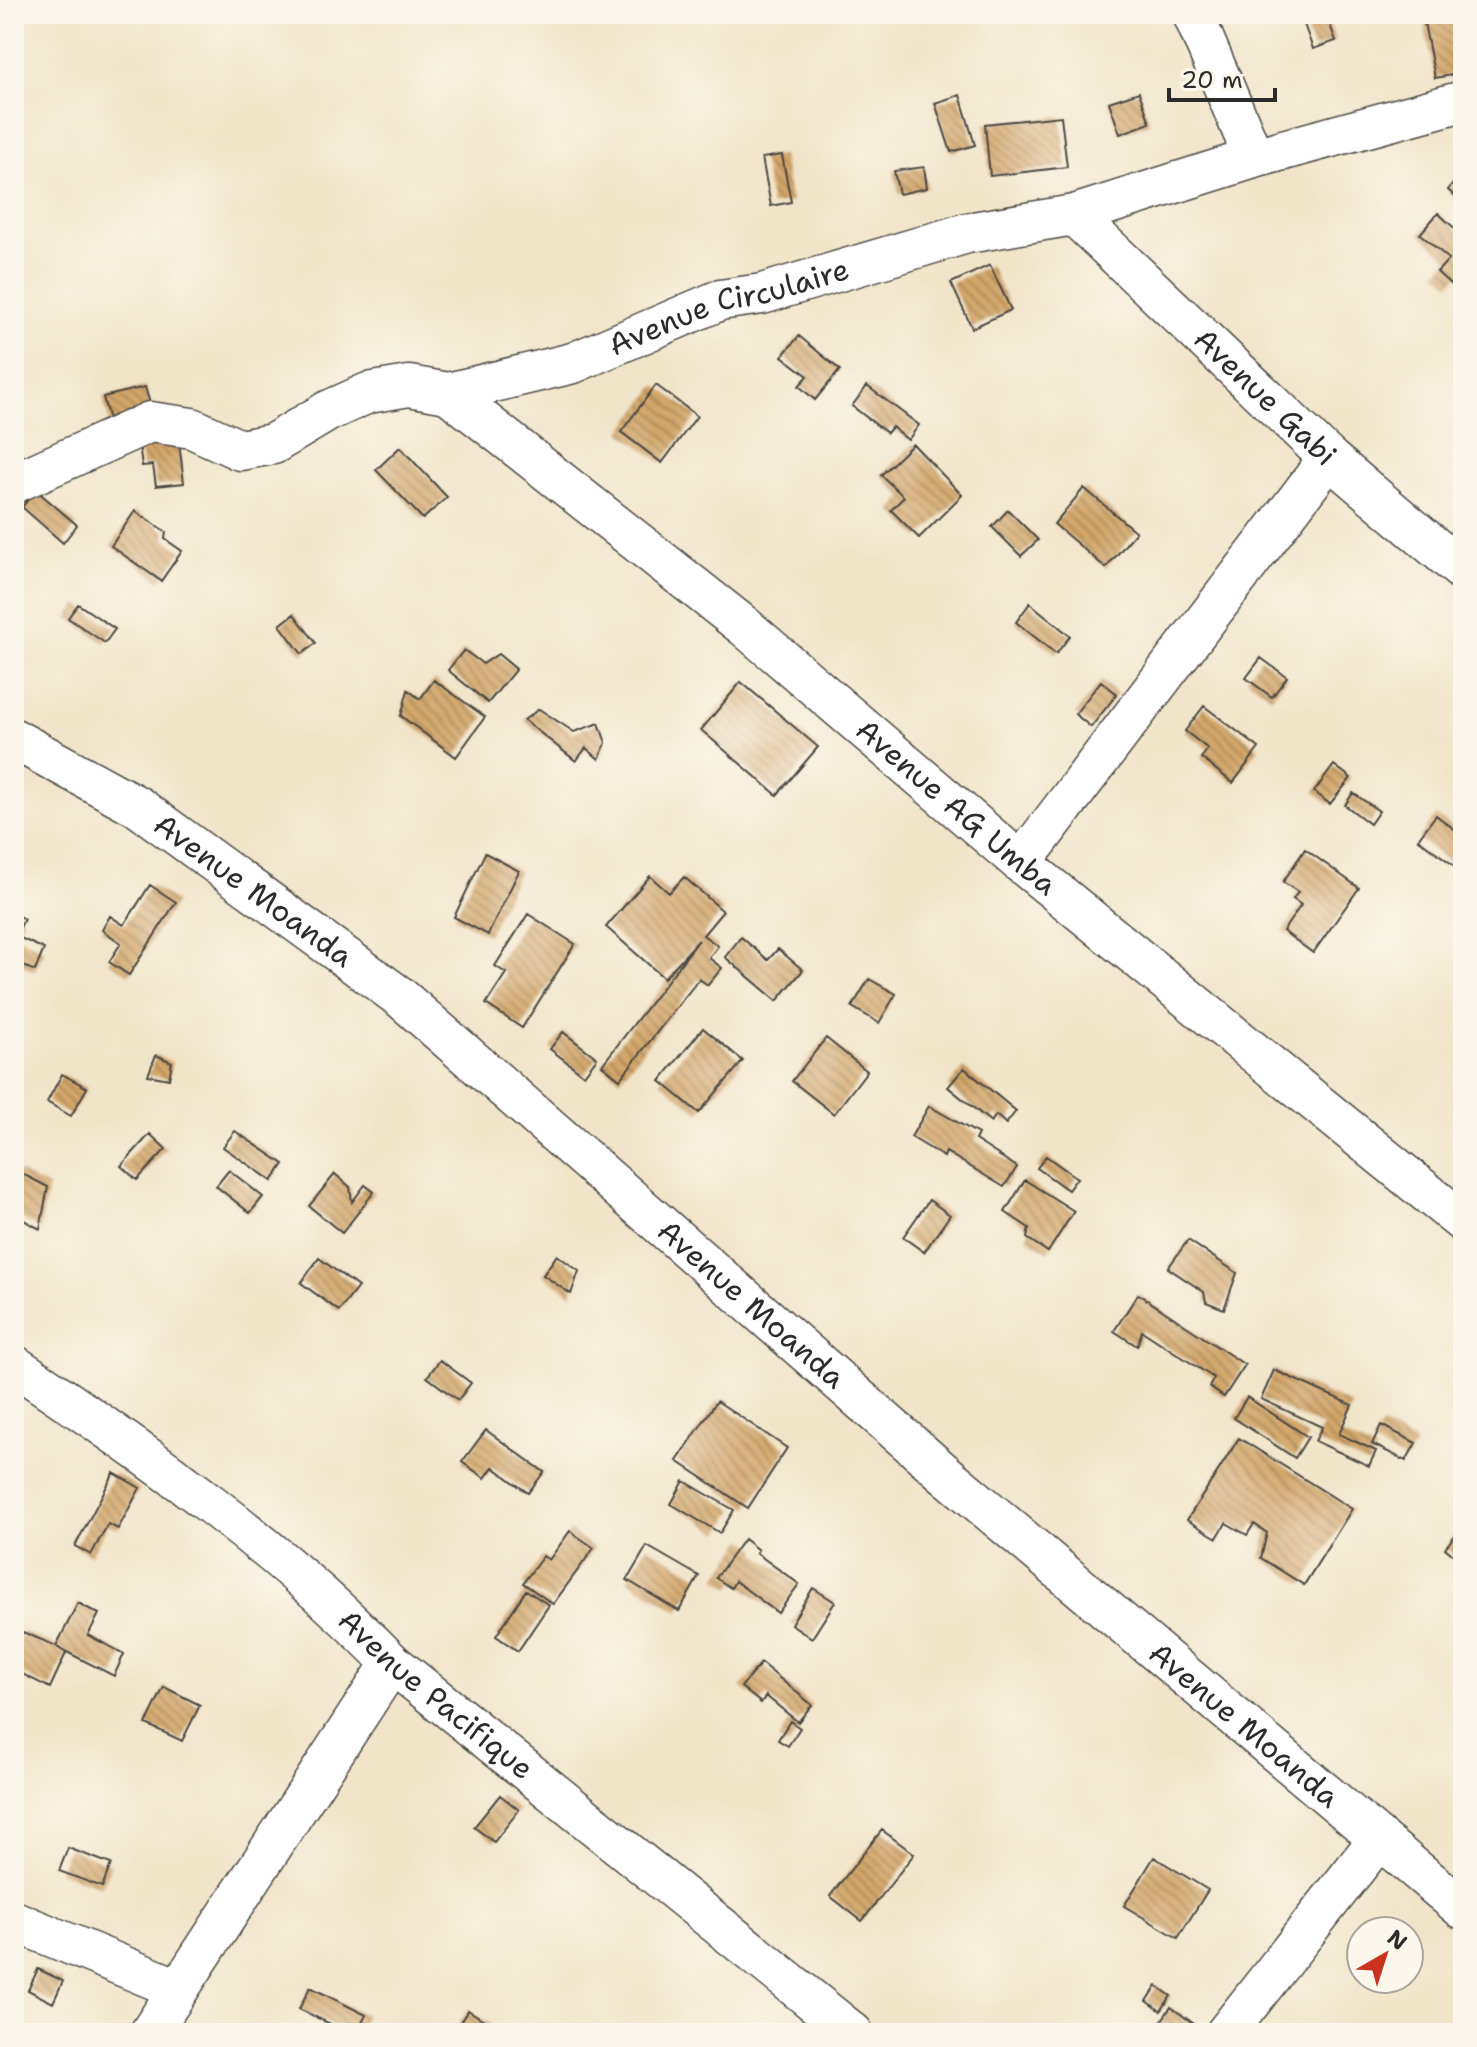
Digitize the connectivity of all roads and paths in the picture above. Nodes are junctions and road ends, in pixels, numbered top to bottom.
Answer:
1 (1193, 14) edge
2 (1463, 101) edge
3 (1254, 158) junction
4 (1074, 215) junction
5 (448, 393) junction
6 (1329, 458) junction
7 (14, 483) edge
8 (1463, 571) edge
9 (14, 739) edge
10 (1021, 863) junction
11 (1463, 1222) edge
12 (14, 1365) edge
13 (392, 1663) junction
14 (1378, 1840) junction
15 (1463, 1909) edge
16 (14, 1921) edge
17 (178, 1989) junction
18 (150, 2033) edge
19 (853, 2033) edge
20 (1226, 2033) edge

1 - 3 street
2 - 3 street, Avenue Circulaire
3 - 4 street, Avenue Circulaire
4 - 5 street, Avenue Circulaire
4 - 6 street, Avenue Gabi
5 - 7 street, Avenue Circulaire
5 - 10 street, Avenue AG Umba
6 - 8 street, Avenue Gabi
6 - 10 street
9 - 14 street, Avenue Moanda
10 - 11 street, Avenue AG Umba
12 - 13 street, Avenue Pacifique
13 - 17 street
13 - 19 street, Avenue Pacifique
14 - 15 street, Avenue Moanda
14 - 20 street
16 - 17 street
17 - 18 street

